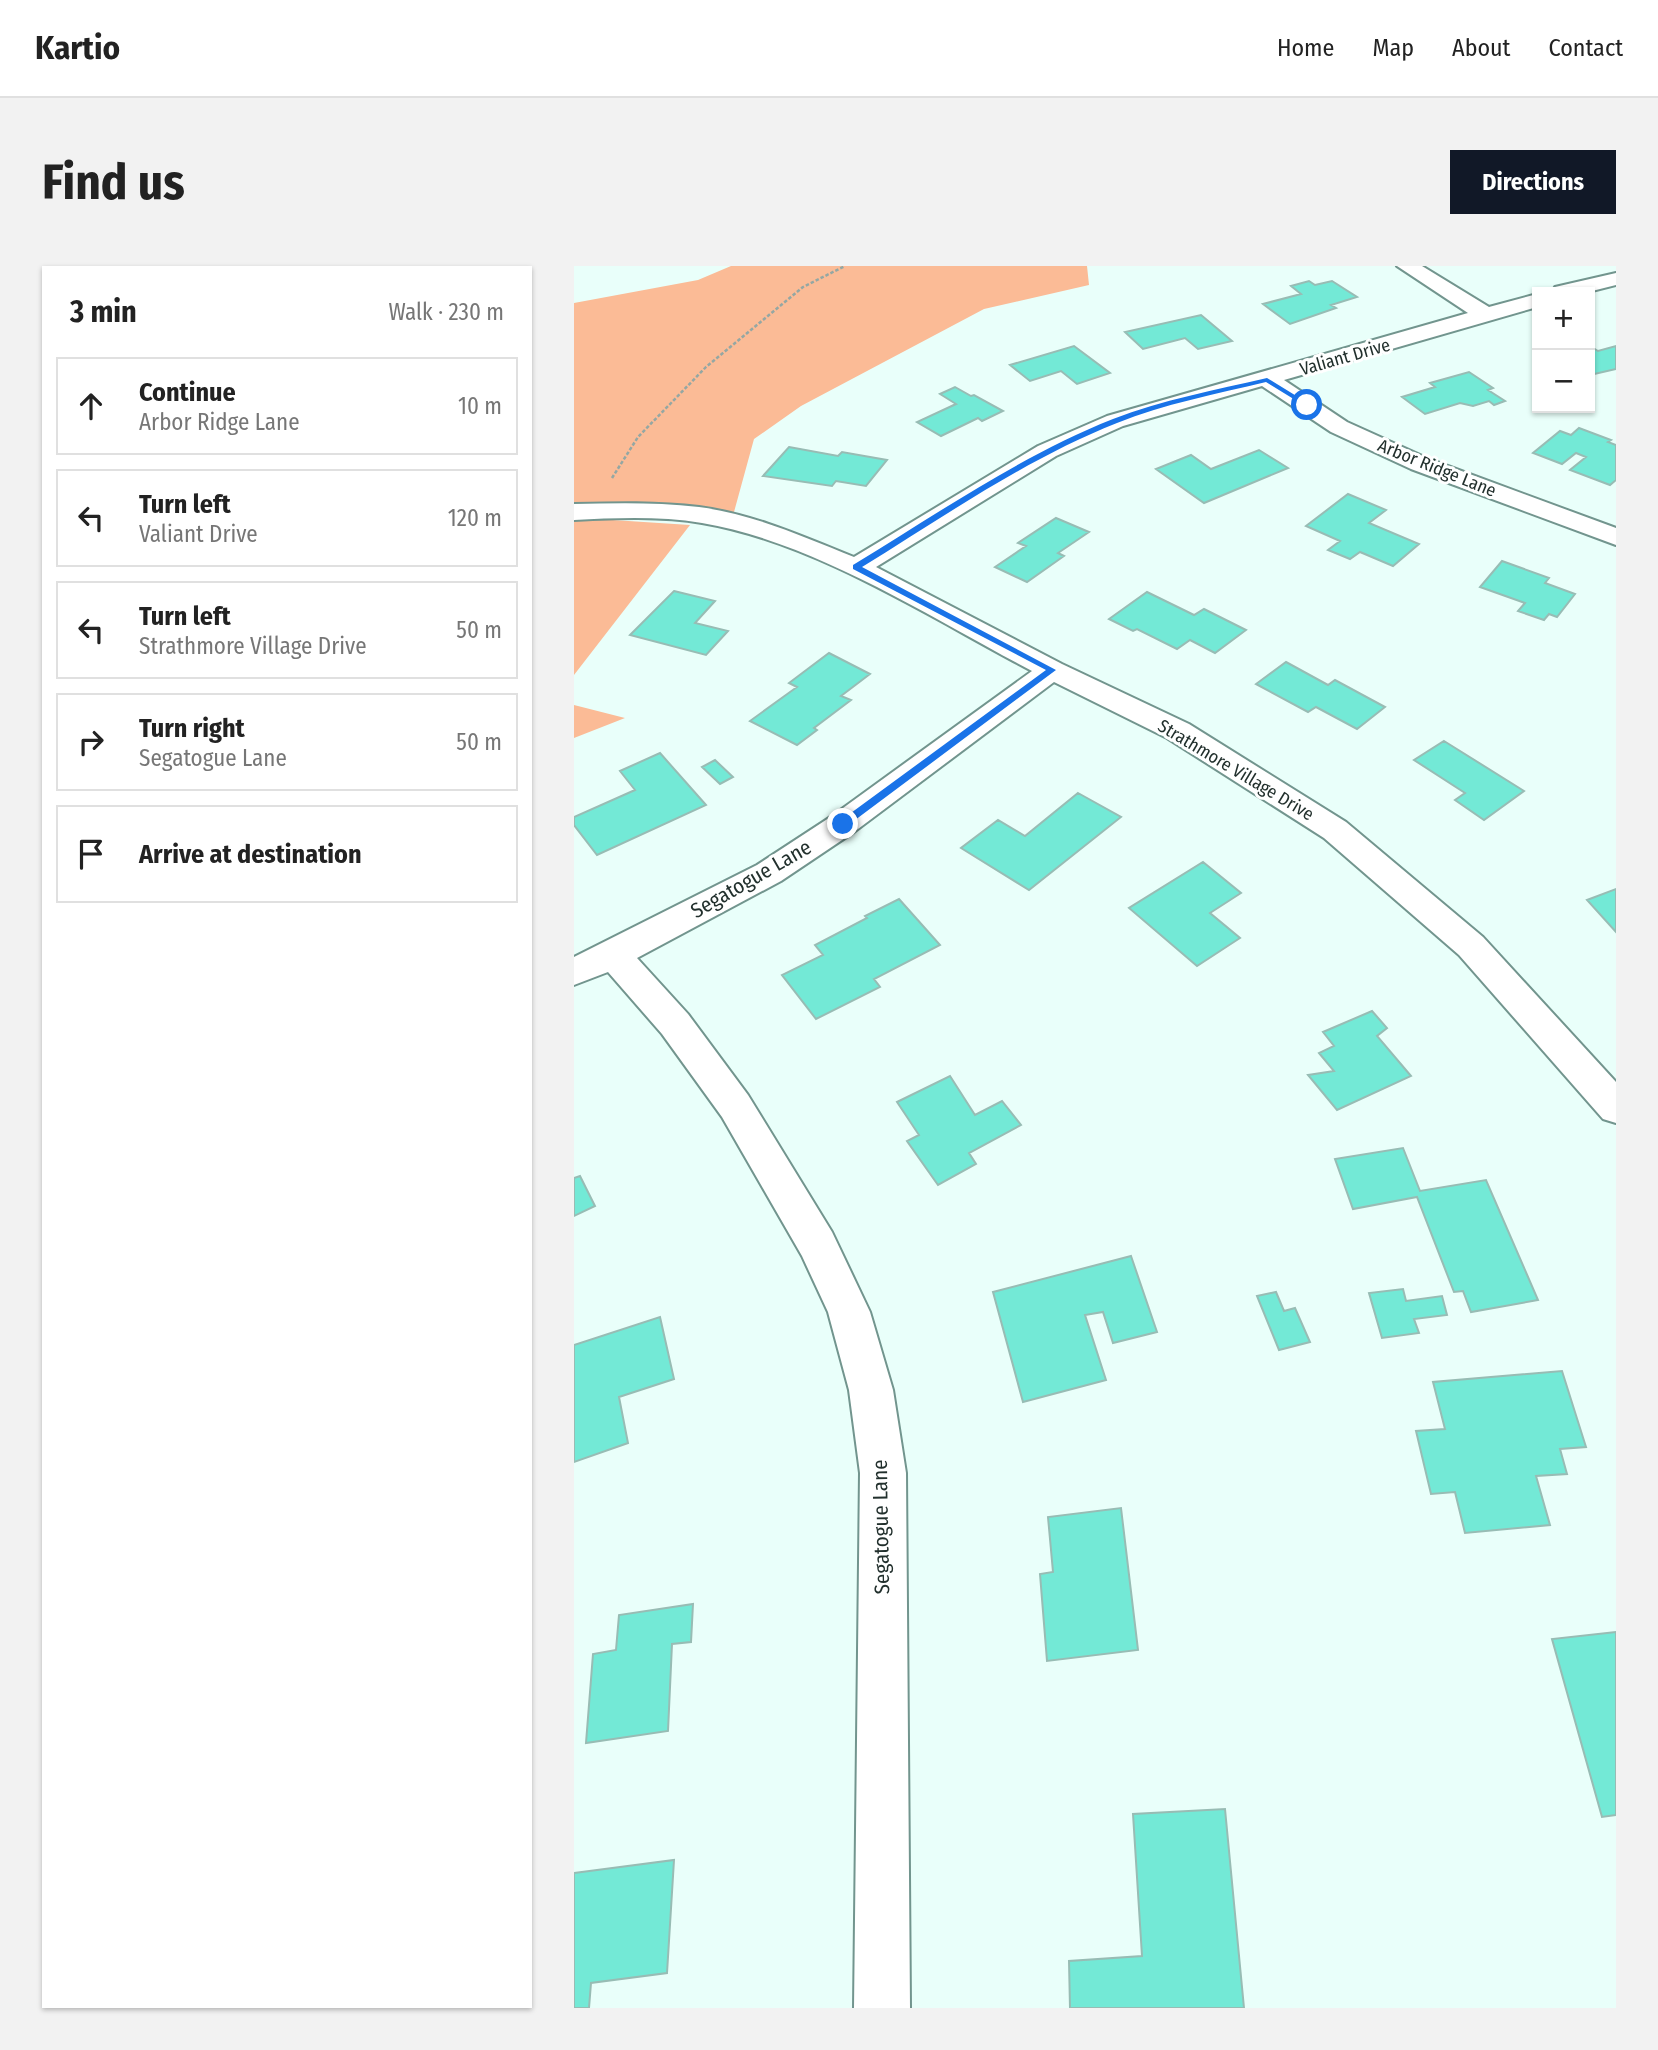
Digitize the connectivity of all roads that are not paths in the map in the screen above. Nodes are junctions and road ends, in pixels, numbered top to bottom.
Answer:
1 (1407, 266) edge
2 (1616, 279) edge
3 (1583, 287) edge
4 (1532, 302) edge
5 (1487, 315) junction
6 (1267, 380) junction
7 (582, 511) edge
8 (1616, 537) edge
9 (856, 567) junction
10 (1052, 670) junction
11 (593, 963) edge
12 (1616, 1108) edge
13 (882, 2008) edge

1 - 5 street
2 - 3 street
4 - 5 street, Valiant Drive
5 - 6 street, Valiant Drive
6 - 8 street, Arbor Ridge Lane
6 - 9 street, Valiant Drive
7 - 9 street, Strathmore Village Drive
9 - 10 street, Strathmore Village Drive
10 - 11 street, Segatogue Lane
10 - 12 street, Strathmore Village Drive
11 - 13 street, Segatogue Lane

